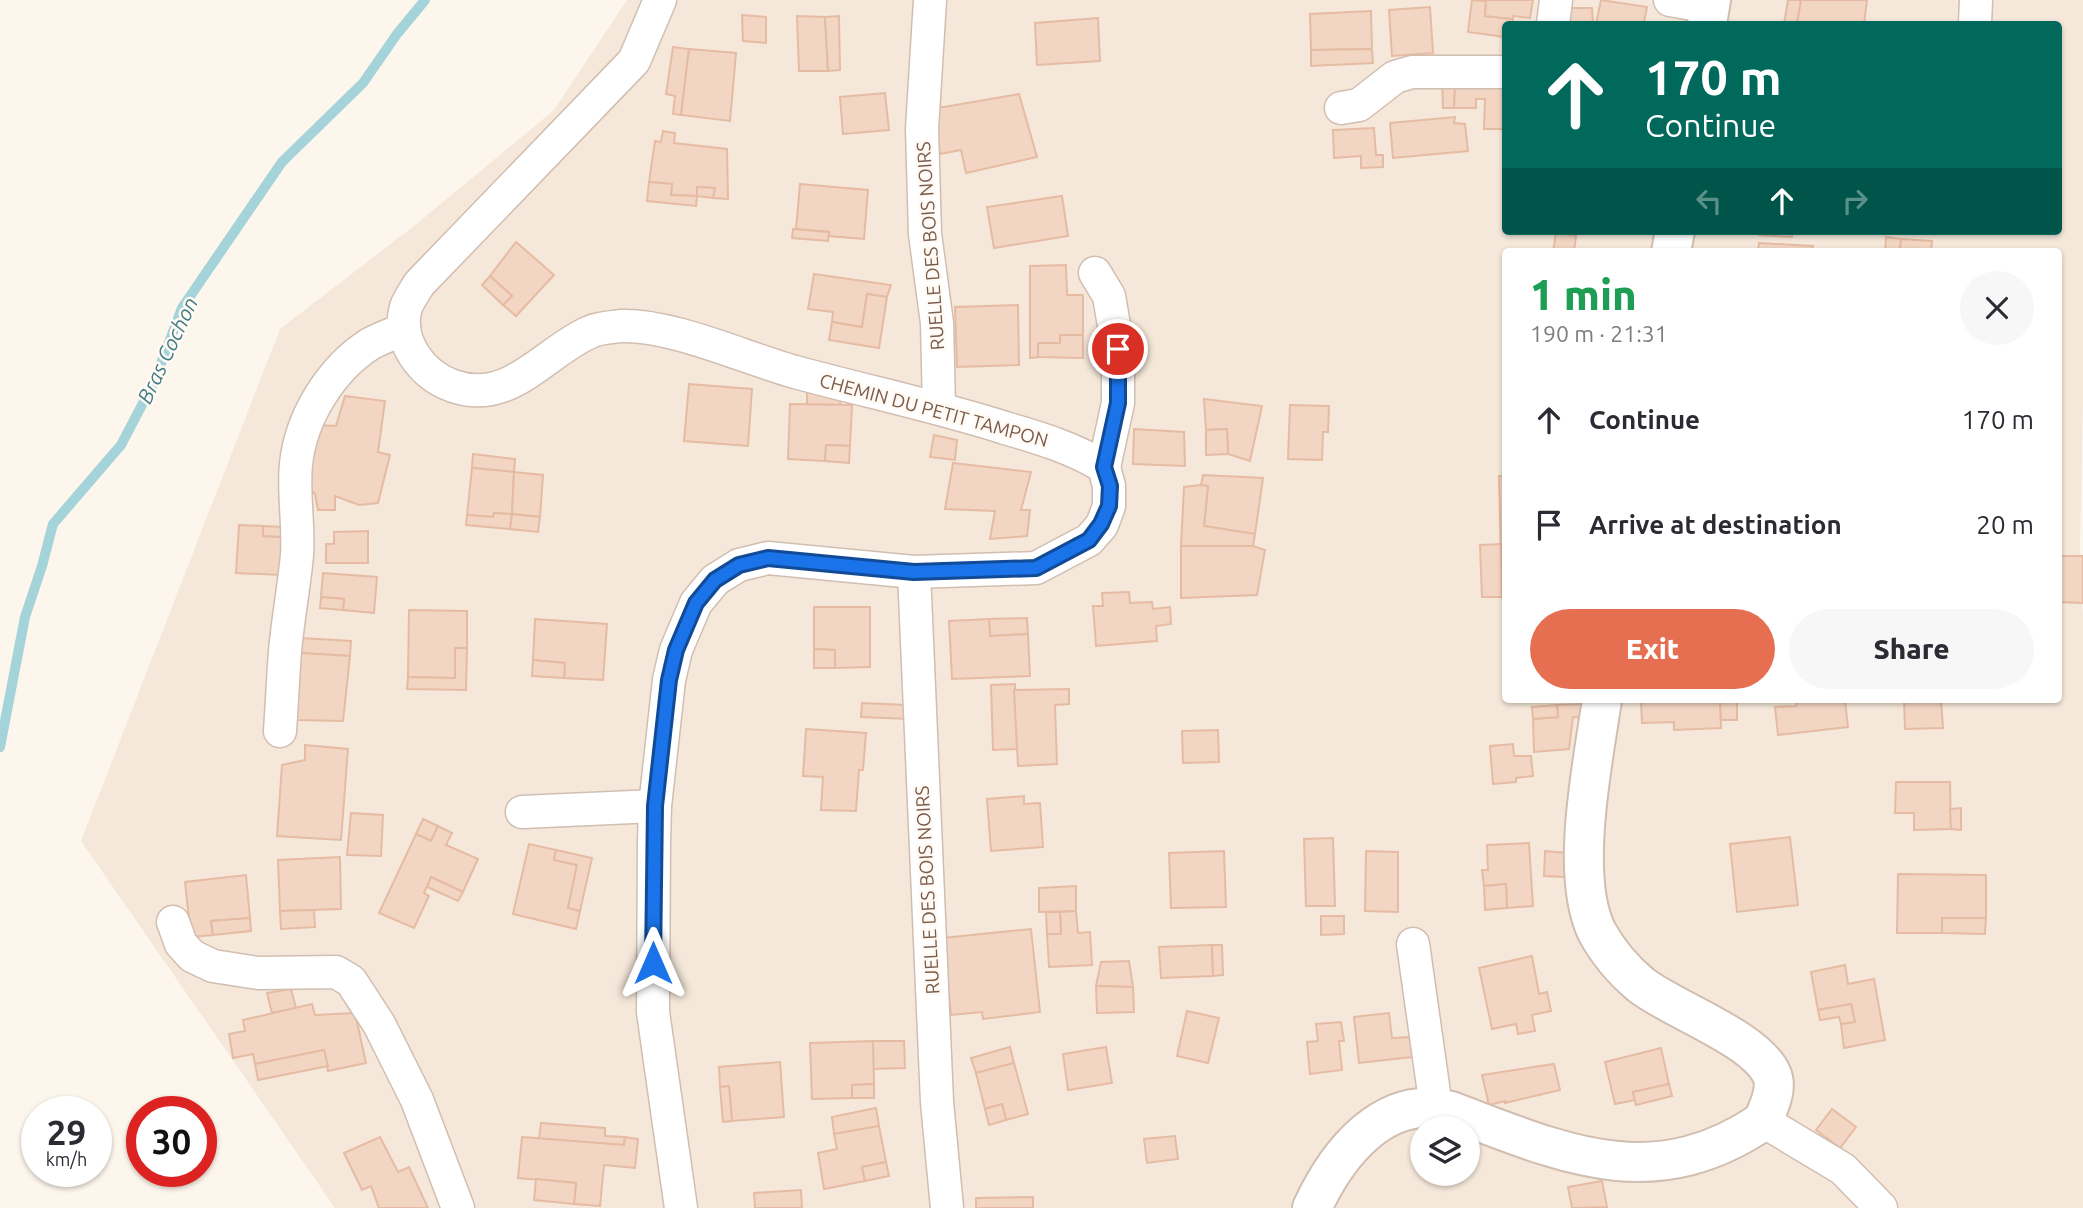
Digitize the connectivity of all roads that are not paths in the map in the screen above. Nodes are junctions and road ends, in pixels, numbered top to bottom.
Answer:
1 (660, 0) edge
2 (930, 0) edge
3 (1556, 0) edge
4 (1670, 0) edge
5 (1976, 0) edge
6 (1709, 10) edge
7 (1553, 21) edge
8 (1975, 21) edge
9 (1502, 72) edge
10 (1341, 108) dead end
11 (1095, 273) dead end
12 (404, 329) junction
13 (939, 408) junction
14 (1104, 467) junction
15 (914, 572) junction
16 (1602, 703) edge
17 (280, 731) dead end
18 (655, 806) junction
19 (522, 813) dead end
20 (173, 922) dead end
21 (1413, 944) dead end
22 (1436, 1107) junction
23 (1763, 1121) junction
24 (458, 1208) edge
25 (681, 1208) edge
26 (947, 1208) edge
27 (1312, 1208) edge
28 (1881, 1208) edge

1 - 12 street
2 - 13 street, RUELLE DES BOIS NOIRS
3 - 7 street
4 - 6 street
5 - 8 street
9 - 10 street
11 - 14 street
12 - 13 street, CHEMIN DU PETIT TAMPON
12 - 17 street
13 - 14 street, CHEMIN DU PETIT TAMPON
14 - 15 street
15 - 18 street
15 - 26 street, RUELLE DES BOIS NOIRS
16 - 23 street
18 - 19 street
18 - 25 street
20 - 24 street
21 - 22 street
22 - 23 street
22 - 27 street
23 - 28 street

